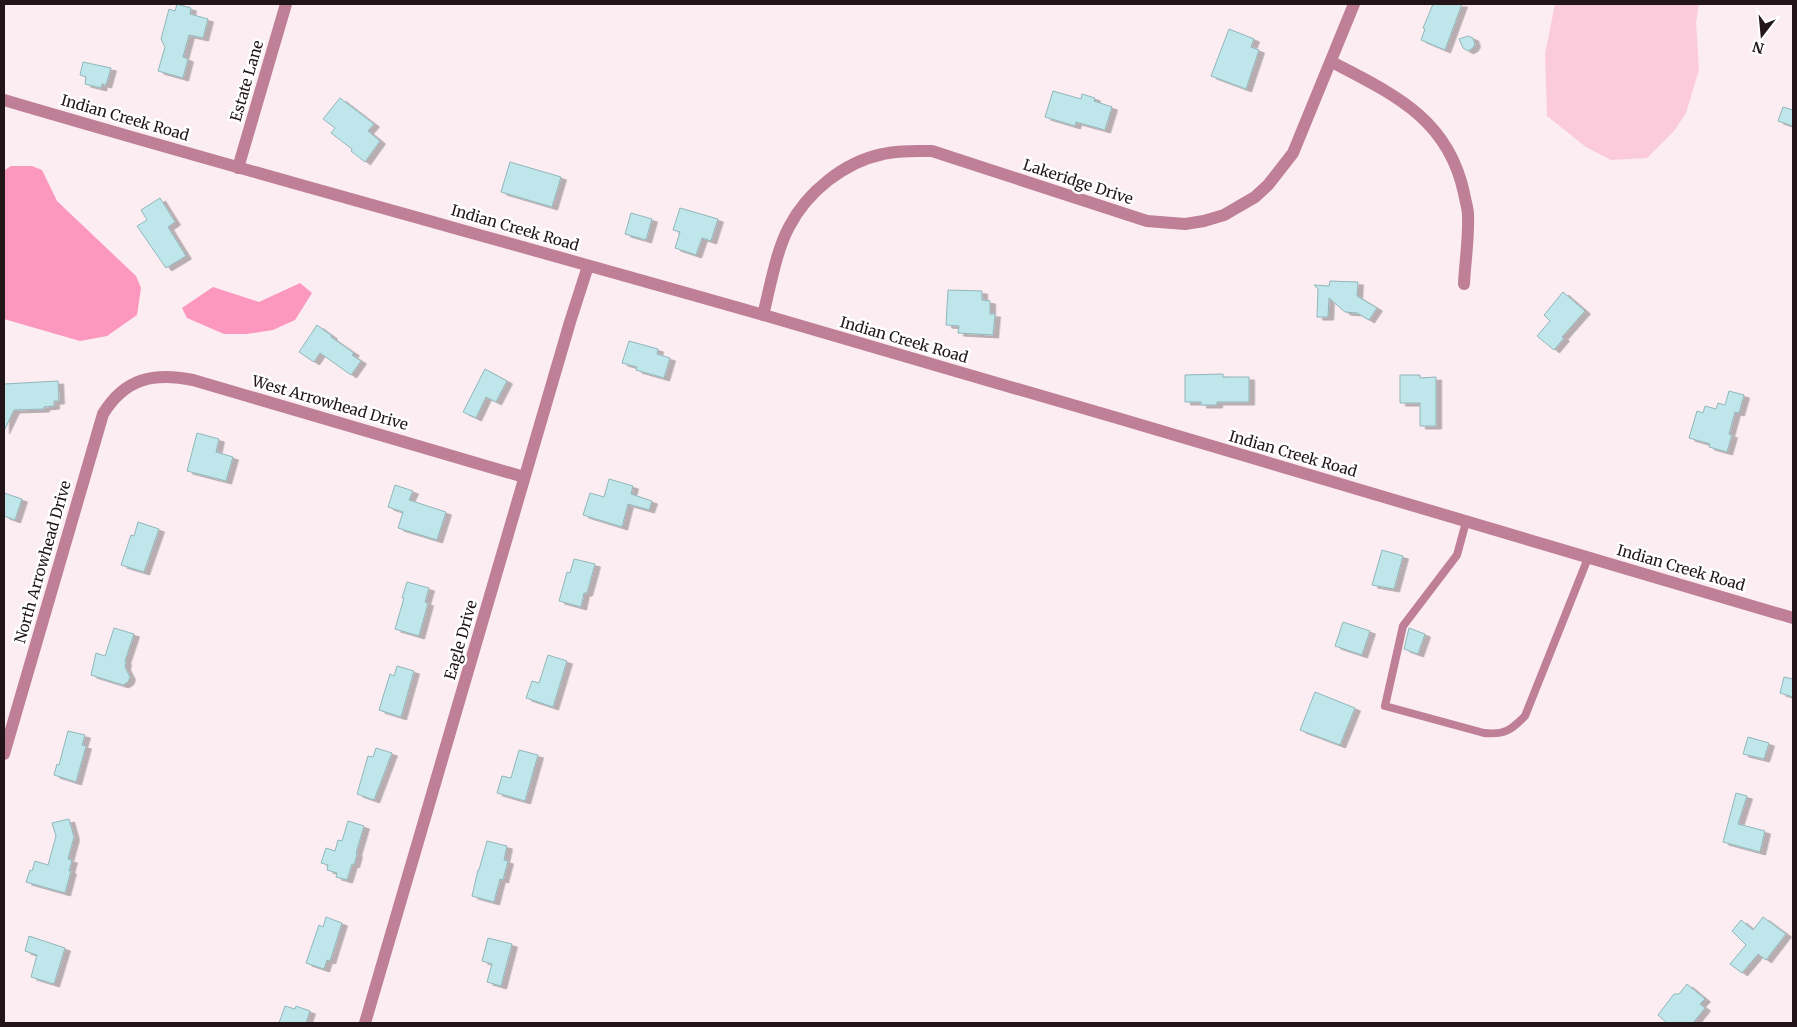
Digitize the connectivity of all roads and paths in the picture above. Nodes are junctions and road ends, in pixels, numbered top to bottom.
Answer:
1 (286, 4) edge
2 (1354, 4) edge
3 (1332, 62) junction
4 (4, 100) edge
5 (238, 168) junction
6 (588, 266) junction
7 (1464, 284) dead end
8 (763, 315) junction
9 (127, 388) joint
10 (524, 477) junction
11 (1466, 522) junction
12 (1588, 558) junction
13 (1793, 618) edge
14 (4, 754) edge
15 (365, 1023) edge

1 - 5 street, Estate Lane
2 - 3 street, Lakeridge Drive
3 - 7 street
3 - 8 street, Lakeridge Drive
4 - 5 street, Indian Creek Road
5 - 6 street, Indian Creek Road
6 - 8 street, Indian Creek Road
6 - 10 street, Eagle Drive
8 - 11 street, Indian Creek Road
9 - 10 street, West Arrowhead Drive
9 - 14 street, North Arrowhead Drive
10 - 15 street, Eagle Drive
11 - 12 street, Indian Creek Road
11 - 12 lane
12 - 13 street, Indian Creek Road

